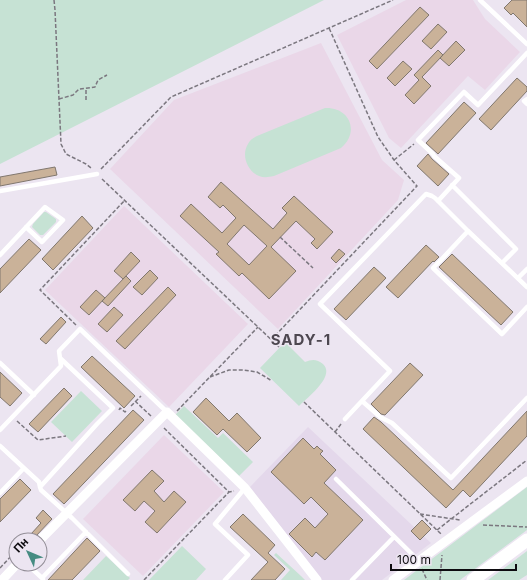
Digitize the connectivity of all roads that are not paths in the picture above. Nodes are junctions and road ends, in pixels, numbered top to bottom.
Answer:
1 (480, 0) edge
2 (526, 41) edge
3 (527, 53) edge
4 (527, 99) edge
5 (527, 104) edge
6 (97, 174) road end
7 (452, 185) junction
8 (0, 191) edge
9 (438, 200) junction
10 (26, 227) junction
11 (468, 231) junction
12 (0, 255) edge
13 (502, 263) junction
14 (527, 269) edge
15 (518, 278) junction
16 (527, 287) edge
17 (527, 307) edge
18 (60, 358) junction
19 (0, 363) edge
20 (34, 395) junction
21 (527, 398) edge
22 (362, 401) junction
23 (169, 414) junction
24 (345, 419) road end
25 (0, 430) edge
26 (0, 446) edge
27 (24, 468) junction
28 (336, 479) dead end
29 (527, 481) edge
30 (40, 487) junction
31 (245, 488) junction
32 (0, 493) edge
33 (66, 514) junction
34 (48, 532) edge
35 (86, 532) junction
36 (394, 537) junction
37 (527, 540) edge
38 (419, 561) junction
39 (10, 572) edge
40 (36, 572) edge
41 (128, 574) dead end
42 (43, 579) edge
43 (2, 580) edge
44 (225, 580) edge
45 (317, 580) edge
46 (352, 580) edge
47 (393, 580) edge
48 (473, 580) edge

1 - 2 lane
3 - 7 lane
4 - 5 lane
6 - 8 lane
7 - 9 lane
7 - 13 lane
9 - 11 lane
9 - 22 lane
10 - 10 lane
10 - 12 lane
11 - 13 lane
11 - 17 lane
13 - 15 lane
14 - 15 lane
15 - 16 lane
18 - 20 lane
18 - 23 lane
18 - 30 lane
19 - 20 lane
20 - 25 lane
21 - 22 lane
22 - 24 lane
23 - 31 street
23 - 33 street
26 - 27 lane
27 - 30 lane
27 - 32 lane
28 - 36 lane
29 - 38 street
30 - 33 lane
31 - 44 lane
31 - 45 street
33 - 34 street
33 - 35 lane
35 - 41 lane
35 - 42 lane
36 - 38 lane
36 - 46 lane
37 - 48 main road
38 - 47 street
39 - 43 street
40 - 42 lane

